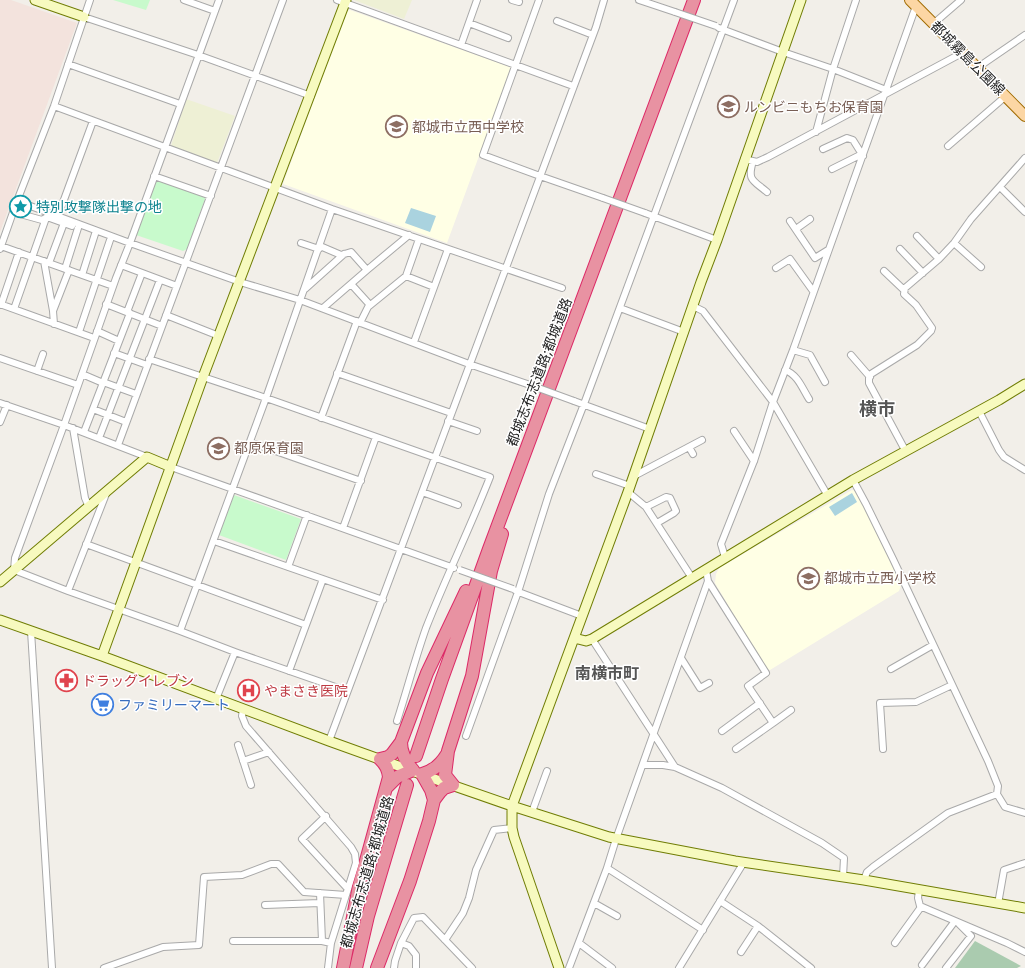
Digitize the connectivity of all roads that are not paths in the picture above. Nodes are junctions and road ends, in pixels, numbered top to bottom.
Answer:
1 (35, 0) edge
2 (90, 0) edge
3 (184, 0) edge
4 (219, 0) edge
5 (283, 0) edge
6 (477, 0) edge
7 (512, 0) edge
8 (538, 0) edge
9 (604, 0) edge
10 (638, 0) edge
11 (694, 0) edge
12 (734, 0) edge
13 (801, 0) edge
14 (856, 0) edge
15 (961, 0) edge
16 (343, 1) edge
17 (519, 2) dead end
18 (913, 3) edge
19 (215, 11) junction
20 (84, 17) junction
21 (557, 21) dead end
22 (469, 23) junction
23 (933, 24) junction
24 (722, 30) junction
25 (593, 35) junction
26 (1025, 35) edge
27 (508, 38) dead end
28 (461, 45) junction
29 (783, 52) junction
30 (962, 52) junction
31 (198, 55) junction
32 (68, 64) junction
33 (515, 64) junction
34 (977, 68) junction
35 (833, 69) junction
36 (255, 76) junction
37 (573, 86) junction
38 (885, 92) junction
39 (311, 96) junction
40 (1006, 96) junction
41 (180, 104) junction
42 (54, 106) junction
43 (1025, 116) edge
44 (93, 121) junction
45 (816, 132) junction
46 (165, 146) junction
47 (948, 146) dead end
48 (823, 149) dead end
49 (862, 155) junction
50 (1025, 158) edge
51 (749, 160) junction
52 (222, 167) junction
53 (832, 169) dead end
54 (154, 176) junction
55 (540, 176) junction
56 (275, 186) junction
57 (1000, 187) junction
58 (768, 192) dead end
59 (211, 196) junction
60 (17, 201) junction
61 (332, 209) junction
62 (13, 212) junction
63 (1025, 212) edge
64 (58, 216) junction
65 (654, 216) junction
66 (46, 218) junction
67 (810, 219) dead end
68 (790, 221) dead end
69 (64, 223) junction
70 (78, 228) junction
71 (796, 229) junction
72 (95, 234) junction
73 (409, 235) junction
74 (917, 236) dead end
75 (419, 238) junction
76 (110, 240) junction
77 (717, 240) junction
78 (301, 242) dead end
79 (130, 243) junction
80 (954, 243) junction
81 (123, 244) dead end
82 (319, 247) junction
83 (1, 248) edge
84 (448, 249) junction
85 (828, 250) junction
86 (900, 250) dead end
87 (19, 252) junction
88 (344, 254) junction
89 (33, 258) junction
90 (939, 259) junction
91 (47, 262) junction
92 (186, 262) junction
93 (121, 265) junction
94 (981, 267) dead end
95 (505, 268) junction
96 (776, 268) dead end
97 (67, 270) junction
98 (367, 270) junction
99 (884, 271) dead end
100 (142, 273) junction
101 (923, 273) junction
102 (82, 275) junction
103 (406, 276) junction
104 (96, 280) junction
105 (160, 280) junction
106 (240, 282) junction
107 (352, 284) junction
108 (113, 286) junction
109 (177, 286) junction
110 (434, 288) junction
111 (562, 288) dead end
112 (303, 290) junction
113 (904, 290) junction
114 (813, 291) junction
115 (300, 300) junction
116 (106, 304) junction
117 (0, 305) edge
118 (370, 306) junction
119 (694, 306) junction
120 (323, 308) junction
121 (620, 308) junction
122 (14, 310) junction
123 (53, 311) junction
124 (128, 313) junction
125 (166, 315) junction
126 (144, 319) junction
127 (358, 322) junction
128 (54, 324) junction
129 (162, 326) junction
130 (97, 331) junction
131 (79, 332) junction
132 (684, 332) junction
133 (219, 336) junction
134 (94, 338) junction
135 (119, 340) junction
136 (414, 342) junction
137 (793, 350) junction
138 (114, 353) junction
139 (44, 354) dead end
140 (851, 355) dead end
141 (0, 358) edge
142 (130, 359) junction
143 (148, 362) junction
144 (469, 364) junction
145 (37, 370) junction
146 (785, 370) junction
147 (338, 373) junction
148 (82, 374) junction
149 (203, 377) junction
150 (870, 377) junction
151 (103, 382) junction
152 (825, 382) dead end
153 (1025, 384) edge
154 (78, 385) junction
155 (119, 388) junction
156 (136, 394) junction
157 (266, 398) junction
158 (809, 400) dead end
159 (773, 402) junction
160 (0, 403) edge
161 (584, 404) junction
162 (7, 405) junction
163 (93, 408) junction
164 (979, 410) junction
165 (451, 413) junction
166 (108, 415) junction
167 (321, 418) junction
168 (537, 420) junction
169 (448, 421) junction
170 (0, 422) edge
171 (126, 422) junction
172 (64, 425) junction
173 (73, 428) junction
174 (650, 429) junction
175 (477, 431) dead end
176 (734, 431) dead end
177 (84, 432) junction
178 (376, 437) junction
179 (99, 438) junction
180 (702, 440) dead end
181 (250, 442) junction
182 (118, 445) junction
183 (689, 447) junction
184 (905, 450) junction
185 (693, 454) dead end
186 (147, 457) junction
187 (434, 458) junction
188 (754, 461) junction
189 (171, 467) junction
190 (1025, 470) edge
191 (596, 474) dead end
192 (634, 476) junction
193 (853, 480) junction
194 (361, 481) junction
195 (234, 488) junction
196 (629, 489) junction
197 (107, 492) junction
198 (422, 492) junction
199 (828, 496) junction
200 (458, 505) dead end
201 (89, 507) junction
202 (646, 507) junction
203 (307, 515) junction
204 (657, 523) junction
205 (343, 528) junction
206 (214, 541) junction
207 (86, 544) junction
208 (401, 549) junction
209 (726, 557) junction
210 (135, 562) junction
211 (288, 567) junction
212 (452, 567) junction
213 (14, 570) junction
214 (706, 570) junction
215 (692, 578) junction
216 (323, 579) junction
217 (708, 581) junction
218 (0, 582) edge
219 (197, 586) junction
220 (516, 590) junction
221 (68, 591) junction
222 (383, 600) junction
223 (118, 609) junction
224 (582, 616) junction
225 (0, 620) edge
226 (306, 625) junction
227 (30, 631) junction
228 (180, 631) junction
229 (574, 638) junction
230 (592, 639) junction
231 (934, 645) junction
232 (235, 652) junction
233 (102, 656) junction
234 (681, 658) junction
235 (891, 669) dead end
236 (289, 671) junction
237 (709, 683) dead end
238 (952, 685) junction
239 (347, 691) junction
240 (216, 699) junction
241 (760, 703) junction
242 (243, 709) junction
243 (791, 710) dead end
244 (397, 721) dead end
245 (773, 723) junction
246 (722, 731) dead end
247 (654, 734) junction
248 (466, 736) dead end
249 (329, 741) junction
250 (401, 742) junction
251 (238, 745) dead end
252 (736, 748) dead end
253 (883, 748) dead end
254 (448, 751) junction
255 (269, 752) junction
256 (416, 756) dead end
257 (380, 758) junction
258 (243, 761) junction
259 (643, 765) junction
260 (675, 767) junction
261 (547, 771) dead end
262 (417, 772) junction
263 (251, 785) dead end
264 (407, 785) dead end
265 (453, 785) junction
266 (386, 788) junction
267 (997, 794) junction
268 (434, 800) junction
269 (512, 806) junction
270 (532, 812) junction
271 (1025, 813) edge
272 (326, 816) junction
273 (512, 828) junction
274 (616, 839) junction
275 (744, 862) junction
276 (1025, 863) edge
277 (607, 868) junction
278 (843, 877) junction
279 (864, 880) junction
280 (919, 890) junction
281 (347, 892) junction
282 (320, 893) junction
283 (720, 901) junction
284 (320, 903) junction
285 (594, 903) junction
286 (998, 904) junction
287 (265, 905) dead end
288 (922, 907) junction
289 (1025, 908) edge
290 (617, 916) dead end
291 (956, 921) junction
292 (758, 926) junction
293 (703, 930) junction
294 (233, 940) dead end
295 (445, 940) junction
296 (322, 941) junction
297 (331, 943) junction
298 (401, 943) junction
299 (579, 943) junction
300 (895, 943) dead end
301 (742, 952) dead end
302 (1025, 952) edge
303 (922, 966) dead end
304 (807, 967) edge
305 (52, 968) edge
306 (104, 968) edge
307 (328, 968) edge
308 (343, 968) edge
309 (356, 968) edge
310 (376, 968) edge
311 (394, 968) edge
312 (416, 968) edge
313 (472, 968) edge
314 (559, 968) edge
315 (569, 968) edge
316 (612, 968) edge
317 (679, 968) edge
318 (946, 968) edge

1 - 20 street
2 - 20 street
3 - 19 street
4 - 19 street
5 - 36 street
6 - 22 street
7 - 17 street
8 - 33 street
9 - 25 street
10 - 24 street, bridge
11 - 168 highway, 都城志布志道路;都城道路
12 - 24 street
13 - 29 street
14 - 35 street
15 - 23 street
16 - 28 street
16 - 39 street
18 - 23 main road, 都城霧島公園線
18 - 38 street
19 - 31 street
20 - 31 street
20 - 32 street
21 - 25 street
22 - 27 street
22 - 28 street
23 - 30 main road, 都城霧島公園線
24 - 29 street
24 - 65 street
25 - 37 street
26 - 34 street
28 - 33 street
29 - 35 street
29 - 51 street
30 - 34 main road, 都城霧島公園線
30 - 38 street
31 - 36 street
31 - 41 street
32 - 41 street
32 - 42 street
33 - 37 street
33 - 55 street
34 - 40 main road, 都城霧島公園線
35 - 38 street
35 - 45 street
36 - 39 street
36 - 52 street
37 - 55 street
38 - 45 street
38 - 49 street
39 - 56 street
40 - 43 main road, 都城霧島公園線
40 - 47 street
41 - 46 street
42 - 44 street
42 - 60 street
44 - 46 street
44 - 64 street
45 - 51 street
46 - 52 street
46 - 54 street
48 - 49 street
49 - 53 street
49 - 85 street
50 - 57 street
51 - 58 street
51 - 77 street
52 - 56 street
52 - 59 street
54 - 59 street
54 - 79 street
55 - 65 street, bridge
55 - 95 street
56 - 61 street
56 - 106 street
57 - 63 street
57 - 80 street
59 - 92 street
60 - 62 street
60 - 64 street
61 - 73 street
61 - 82 street
62 - 66 street
62 - 83 street
64 - 79 street
65 - 77 street
65 - 121 street
66 - 69 street
66 - 89 street
67 - 71 street
68 - 71 street
69 - 70 street
69 - 91 street
70 - 72 street
70 - 97 street
71 - 85 street
72 - 76 street
72 - 102 street
73 - 75 street
73 - 98 street
74 - 90 street
75 - 84 street
75 - 103 street
76 - 81 street
76 - 104 street
77 - 119 street
78 - 82 street
79 - 92 street
79 - 93 street
80 - 90 street
80 - 94 street
82 - 88 street
82 - 112 street
83 - 87 street
84 - 95 street
84 - 110 street
85 - 114 street
86 - 101 street
87 - 89 street
87 - 117 street
88 - 98 street
88 - 112 street
89 - 91 street
89 - 122 street
90 - 101 street
91 - 97 street
91 - 123 street
92 - 106 street
92 - 109 street
93 - 100 street
93 - 108 street
95 - 111 street
95 - 144 street
96 - 114 street
97 - 102 street
97 - 123 street
98 - 107 street
99 - 113 street
100 - 105 street
100 - 124 street
101 - 113 street
102 - 104 street
103 - 110 street
103 - 118 street
104 - 108 street
104 - 131 street
105 - 109 street
105 - 126 street
106 - 115 street
106 - 133 street
107 - 118 street
107 - 120 street
108 - 116 street
109 - 125 street
110 - 136 street
112 - 115 street
113 - 150 street
114 - 137 street
115 - 120 street
115 - 157 street
116 - 124 street
116 - 130 street
117 - 122 street
118 - 127 street
119 - 132 street
119 - 159 street
120 - 127 street
121 - 132 street
121 - 161 street
122 - 128 street
123 - 128 street
124 - 126 street
124 - 135 street
125 - 129 street
125 - 133 street
126 - 129 street
126 - 142 street
127 - 136 street
127 - 147 street
128 - 131 street
129 - 143 street
130 - 134 street
130 - 135 street
131 - 134 street
132 - 174 street
133 - 149 street
134 - 148 street
135 - 138 street
136 - 144 street
137 - 146 street
137 - 152 street
138 - 142 street
138 - 151 street
139 - 145 street
140 - 150 street
141 - 145 street
142 - 143 street
142 - 155 street
143 - 149 street
143 - 156 street
144 - 161 street, bridge
144 - 165 street
145 - 154 street
146 - 158 street
146 - 159 street
147 - 165 street
147 - 167 street
148 - 151 street
148 - 154 street
149 - 157 street
149 - 189 street
150 - 184 street
151 - 155 street
151 - 163 street
153 - 164 street
154 - 172 street
155 - 156 street
155 - 166 street
156 - 171 street
157 - 167 street
157 - 181 street
159 - 188 street
159 - 199 street
160 - 162 street
161 - 174 street
161 - 220 street
162 - 170 street
162 - 172 street
163 - 166 street
163 - 177 street
164 - 184 street
164 - 190 street
165 - 169 street
166 - 171 street
166 - 179 street
167 - 178 street
168 - 250 highway
168 - 254 highway
168 - 256 highway, 都城志布志道路;都城道路
169 - 175 street
169 - 187 street
171 - 182 street
172 - 173 street
172 - 213 street
173 - 177 street
173 - 201 street
174 - 192 street
176 - 188 street
177 - 179 street
178 - 187 street
178 - 194 street
179 - 182 street
180 - 183 street
181 - 194 street
181 - 195 street
182 - 186 street
183 - 185 street
183 - 192 street
184 - 193 street
186 - 189 street
186 - 197 street
187 - 198 street
187 - 212 street
188 - 209 street
189 - 195 street
189 - 210 street
191 - 196 street
192 - 196 street
193 - 199 street
193 - 231 street
194 - 205 street
195 - 203 street
195 - 206 street
196 - 202 street
196 - 224 street
197 - 201 street
197 - 207 street
198 - 200 street
198 - 208 street
199 - 209 street
201 - 213 street
202 - 204 street
202 - 204 street
203 - 205 street
203 - 211 street
204 - 215 street
205 - 208 street
206 - 211 street
206 - 219 street
207 - 210 street
207 - 221 street
208 - 212 street
208 - 222 street
209 - 214 street
210 - 219 street
210 - 223 street
211 - 216 street
212 - 220 street, bridge
212 - 244 street
213 - 218 street
213 - 221 street
214 - 215 street
214 - 217 street
215 - 230 street
216 - 222 street
216 - 226 street
217 - 234 street
217 - 241 street
219 - 226 street
219 - 228 street
220 - 224 street
220 - 248 street
221 - 223 street
222 - 239 street
223 - 228 street
223 - 233 street
224 - 229 street
225 - 227 street
226 - 236 street
227 - 233 street
227 - 305 street
228 - 232 street
229 - 230 street
229 - 269 street
230 - 247 street
231 - 235 street
231 - 238 street
232 - 236 street
232 - 240 street
233 - 240 street
234 - 237 street
234 - 247 street
236 - 239 street
238 - 253 street
238 - 267 street
239 - 249 street
240 - 242 street
241 - 245 street
241 - 246 street
242 - 249 street
242 - 255 street
243 - 245 street
245 - 252 street
247 - 259 street
247 - 260 street
249 - 257 street
250 - 257 highway
250 - 262 highway
251 - 258 street
254 - 262 highway
254 - 265 highway
255 - 258 street
255 - 272 street
257 - 262 street
257 - 266 highway
258 - 263 street
259 - 260 street
259 - 274 street
260 - 278 street
261 - 270 street
262 - 265 street
262 - 266 highway
262 - 268 highway
264 - 309 highway, 都城志布志道路;都城道路
265 - 268 highway
265 - 269 street
266 - 308 highway
267 - 271 street
267 - 279 street
268 - 310 highway
269 - 270 street
269 - 273 street
270 - 274 street
272 - 281 street
272 - 281 street
273 - 295 street
273 - 314 street
274 - 275 street
274 - 277 street
275 - 278 street
275 - 283 street
276 - 286 street
277 - 285 street
277 - 293 street
278 - 279 street
279 - 280 street
280 - 286 street
280 - 288 street
281 - 282 street
281 - 297 street
282 - 284 street
282 - 306 street
283 - 292 street
283 - 293 street
284 - 287 street
284 - 296 street
285 - 290 street
285 - 299 street
286 - 289 street
288 - 291 street
288 - 300 street
291 - 302 street
291 - 303 street
291 - 318 street
292 - 301 street
292 - 304 street
293 - 317 street
294 - 296 street
295 - 298 street
295 - 313 street
296 - 297 street
297 - 307 street
298 - 311 street
298 - 312 street
299 - 315 street
299 - 316 street

